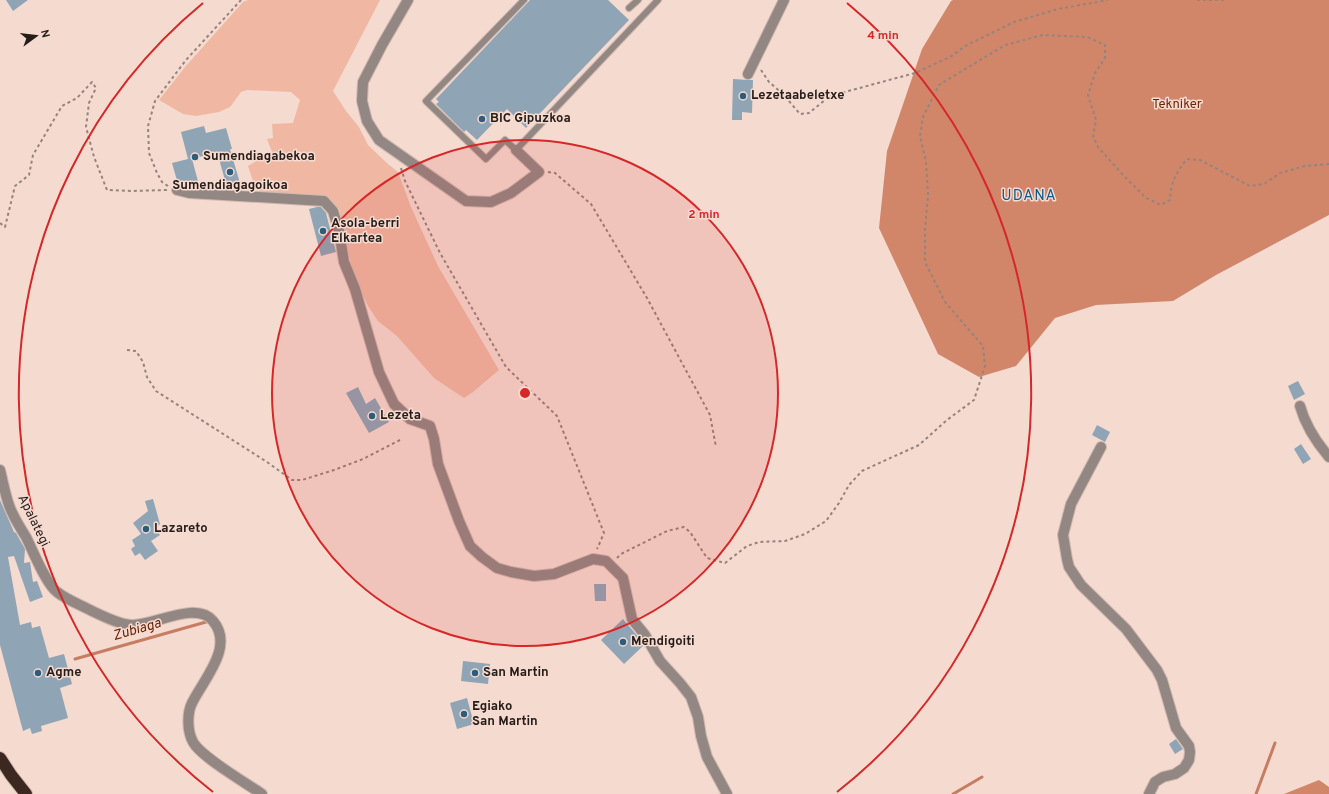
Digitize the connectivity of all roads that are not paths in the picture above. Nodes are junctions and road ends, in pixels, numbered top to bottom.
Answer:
1 (408, 0) edge
2 (524, 0) edge
3 (638, 0) edge
4 (658, 0) edge
5 (784, 0) edge
6 (629, 8) dead end
7 (748, 74) dead end
8 (516, 150) junction
9 (177, 190) road end
10 (1300, 406) dead end
11 (1101, 446) dead end
12 (1329, 457) edge
13 (0, 470) edge
14 (0, 758) edge
15 (26, 794) edge
16 (262, 794) edge
17 (727, 794) edge
18 (1148, 794) edge

1 - 8 street
2 - 8 lane
3 - 6 lane
4 - 8 lane
5 - 7 street
9 - 17 street
10 - 12 street
11 - 18 street
13 - 16 street, Apalategi
14 - 15 highway

